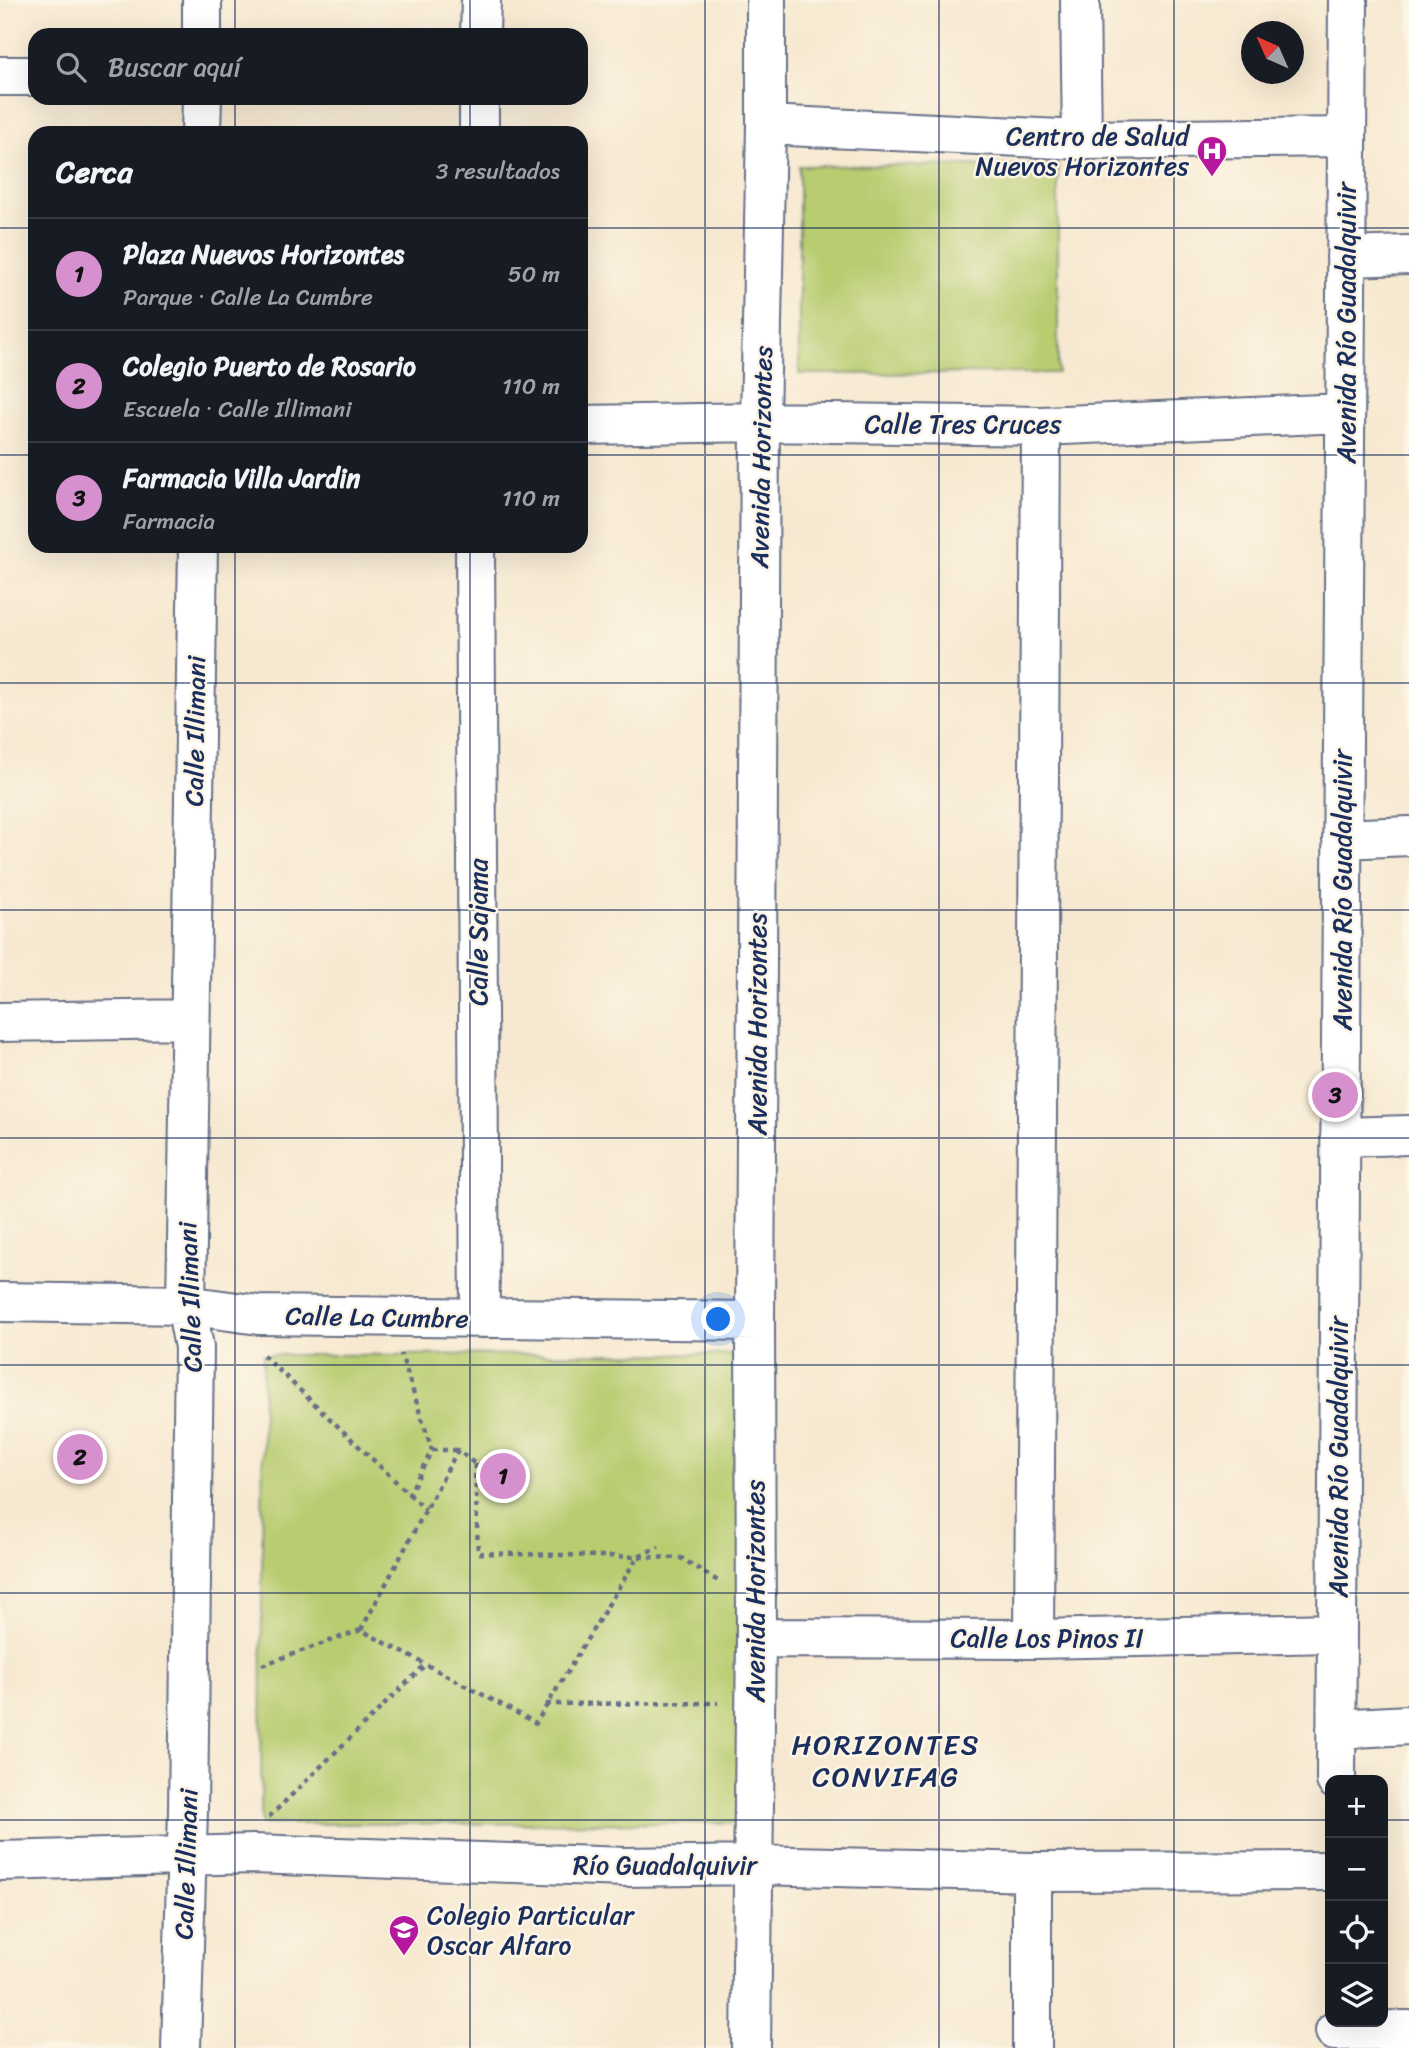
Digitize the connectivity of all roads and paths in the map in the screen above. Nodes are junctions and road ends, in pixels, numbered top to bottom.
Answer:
1 (201, 0) edge
2 (481, 0) edge
3 (766, 0) edge
4 (1080, 0) edge
5 (1348, 0) edge
6 (202, 28) edge
7 (480, 28) edge
8 (0, 76) edge
9 (28, 76) edge
10 (202, 105) edge
11 (479, 105) edge
12 (766, 125) junction
13 (201, 126) edge
14 (479, 126) edge
15 (1347, 137) junction
16 (1082, 140) junction
17 (1409, 255) edge
18 (1346, 257) junction
19 (1345, 413) junction
20 (760, 422) junction
21 (588, 425) edge
22 (1041, 426) junction
23 (198, 553) edge
24 (475, 553) edge
25 (1409, 836) edge
26 (1342, 839) junction
27 (189, 1019) junction
28 (0, 1022) edge
29 (1409, 1135) edge
30 (1340, 1137) junction
31 (0, 1302) edge
32 (186, 1305) junction
33 (480, 1318) junction
34 (755, 1321) junction
35 (401, 1354) dead end
36 (263, 1355) dead end
37 (432, 1450) junction
38 (458, 1450) junction
39 (475, 1464) junction
40 (498, 1469) dead end
41 (410, 1494) junction
42 (426, 1510) junction
43 (659, 1547) dead end
44 (638, 1556) junction
45 (723, 1584) dead end
46 (360, 1630) junction
47 (1337, 1633) junction
48 (756, 1638) junction
49 (1034, 1639) junction
50 (426, 1664) junction
51 (262, 1665) dead end
52 (730, 1703) dead end
53 (546, 1704) junction
54 (1409, 1725) edge
55 (1336, 1729) junction
56 (1336, 1775) edge
57 (261, 1824) dead end
58 (186, 1856) junction
59 (0, 1861) edge
60 (753, 1865) junction
61 (1325, 1871) edge
62 (1032, 1872) junction
63 (1409, 2030) edge
64 (1334, 2034) edge
65 (181, 2048) edge
66 (751, 2048) edge
67 (1032, 2048) edge

1 - 6 street
2 - 7 street
3 - 12 street, Avenida Horizontes
4 - 16 street
5 - 15 street, Avenida Río Guadalquivir
8 - 9 street
10 - 13 street
11 - 14 street
12 - 16 street
12 - 20 street, Avenida Horizontes
15 - 16 street
15 - 18 street, Avenida Río Guadalquivir
17 - 18 street
18 - 19 street, Avenida Río Guadalquivir
19 - 22 street, Calle Tres Cruces
19 - 26 street, Avenida Río Guadalquivir
20 - 21 street, Calle Tres Cruces
20 - 22 street, Calle Tres Cruces
20 - 34 street, Avenida Horizontes
22 - 49 street
23 - 27 street, Calle Illimani
24 - 33 street, Calle Sajama
25 - 26 street
26 - 30 street, Avenida Río Guadalquivir
27 - 28 street
27 - 32 street, Calle Illimani
29 - 30 street
30 - 47 street, Avenida Río Guadalquivir
31 - 32 street, Calle La Cumbre
32 - 33 street, Calle La Cumbre
32 - 58 street, Calle Illimani
33 - 34 street, Calle La Cumbre
34 - 48 street, Avenida Horizontes
35 - 37 path
36 - 41 path
37 - 38 path
37 - 41 path
38 - 39 path
38 - 42 path
39 - 40 path
39 - 44 path
41 - 42 path
42 - 46 path
43 - 44 path
44 - 45 path
44 - 53 path
46 - 50 path
46 - 51 path
47 - 49 street, Calle Los Pinos II
47 - 55 street, Avenida Río Guadalquivir
48 - 49 street, Calle Los Pinos II
48 - 60 street, Avenida Horizontes
50 - 53 path
50 - 57 path
52 - 53 path
54 - 55 street
55 - 56 street, Avenida Río Guadalquivir
58 - 59 street, Río Guadalquivir
58 - 60 street, Río Guadalquivir
58 - 65 street, Calle Illimani
60 - 62 street, Río Guadalquivir
60 - 66 street, Avenida Horizontes
61 - 62 street, Río Guadalquivir
62 - 67 street
63 - 64 street

